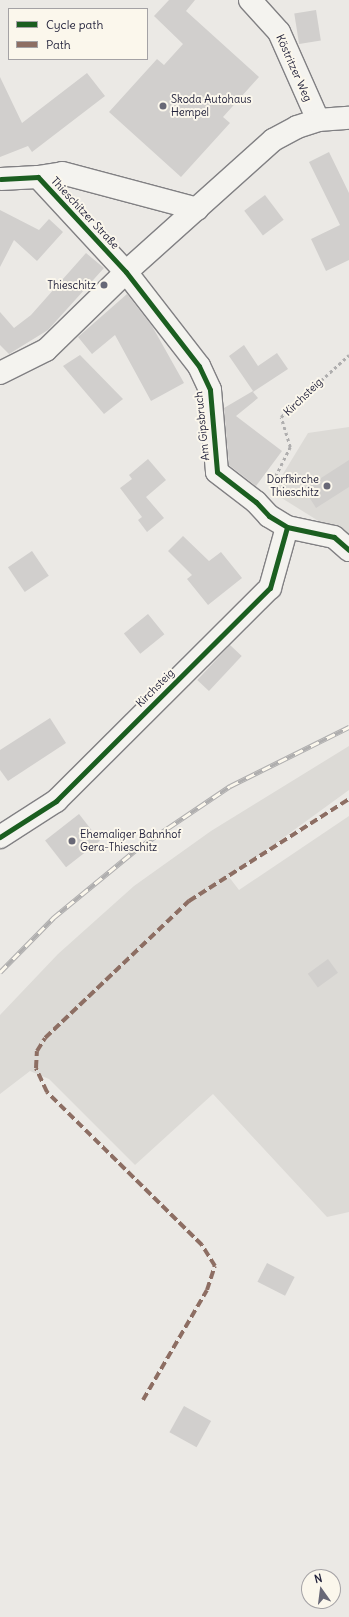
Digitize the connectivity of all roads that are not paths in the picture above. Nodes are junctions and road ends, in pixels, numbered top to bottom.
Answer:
1 (250, 0) edge
2 (349, 118) edge
3 (318, 120) junction
4 (38, 177) junction
5 (1, 179) dead end
6 (197, 209) junction
7 (126, 272) junction
8 (0, 372) edge
9 (278, 521) junction
10 (349, 550) edge
11 (0, 837) edge

1 - 3 street, Köstritzer Weg
2 - 3 street
3 - 6 street
4 - 5 street, Thieschitzer Straße
4 - 6 street, Thieschitzer Straße
4 - 7 street, Thieschitzer Straße
6 - 7 street
7 - 8 street
7 - 9 street, Am Gipsbruch
9 - 10 street
9 - 11 street, Kirchsteig

